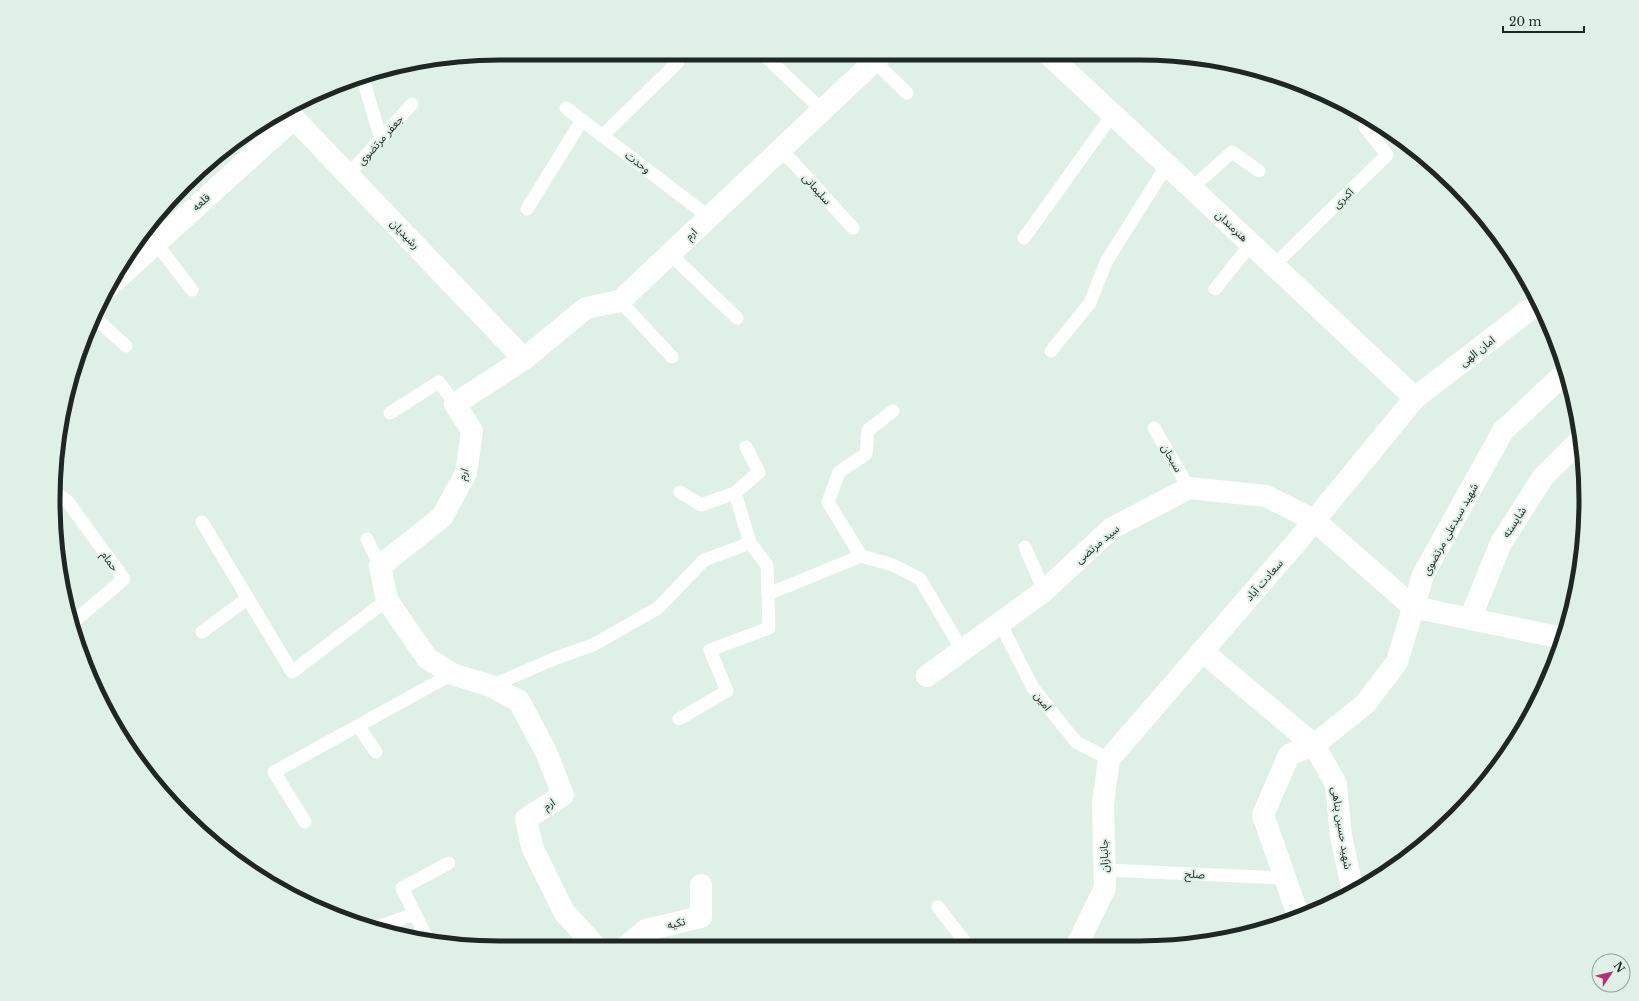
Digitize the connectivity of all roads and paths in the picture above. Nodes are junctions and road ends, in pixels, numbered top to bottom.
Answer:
1 (769, 60) edge
2 (875, 60) edge
3 (879, 60) edge
4 (1054, 60) edge
5 (678, 62) dead end
6 (364, 82) edge
7 (907, 93) dead end
8 (412, 104) dead end
9 (566, 108) dead end
10 (822, 110) junction
11 (290, 114) edge
12 (1113, 114) junction
13 (582, 120) junction
14 (1365, 127) dead end
15 (602, 136) junction
16 (381, 139) junction
17 (781, 149) junction
18 (1168, 165) junction
19 (1259, 171) dead end
20 (348, 175) junction
21 (1192, 188) junction
22 (527, 209) dead end
23 (709, 217) junction
24 (853, 228) dead end
25 (1024, 238) dead end
26 (156, 243) junction
27 (1251, 244) junction
28 (670, 254) junction
29 (1274, 265) junction
30 (124, 273) edge
31 (1215, 289) dead end
32 (192, 290) dead end
33 (620, 301) junction
34 (1534, 306) edge
35 (737, 318) dead end
36 (99, 321) edge
37 (126, 346) dead end
38 (1051, 351) dead end
39 (672, 357) dead end
40 (524, 359) junction
41 (1561, 377) edge
42 (1415, 398) junction
43 (454, 404) junction
44 (893, 411) dead end
45 (390, 413) dead end
46 (1154, 428) dead end
47 (1575, 445) edge
48 (746, 447) dead end
49 (1189, 488) junction
50 (680, 492) dead end
51 (735, 493) junction
52 (60, 496) edge
53 (1314, 520) junction
54 (202, 522) dead end
55 (367, 539) dead end
56 (750, 543) junction
57 (1025, 547) dead end
58 (861, 556) junction
59 (380, 566) junction
60 (1044, 591) junction
61 (768, 594) junction
62 (248, 598) junction
63 (387, 600) junction
64 (1413, 607) junction
65 (76, 619) edge
66 (1470, 619) junction
67 (1000, 623) junction
68 (202, 632) dead end
69 (1557, 637) edge
70 (962, 650) junction
71 (1202, 652) junction
72 (452, 674) junction
73 (927, 676) dead end
74 (491, 686) junction
75 (679, 719) dead end
76 (358, 726) junction
77 (1314, 745) junction
78 (376, 752) dead end
79 (1109, 759) junction
80 (305, 822) dead end
81 (449, 863) dead end
82 (1105, 870) junction
83 (1285, 878) junction
84 (701, 885) dead end
85 (1352, 886) edge
86 (938, 906) dead end
87 (1297, 911) edge
88 (415, 914) junction
89 (383, 925) edge
90 (425, 934) edge
91 (591, 941) edge
92 (633, 941) edge
93 (964, 941) edge
94 (1079, 941) edge

1 - 10 lane
2 - 10 street, ارم
3 - 7 lane
4 - 12 street, هنرمندان
5 - 15 lane
6 - 16 lane
8 - 16 lane, جعفر مرتضوی
9 - 13 lane, وحدت
10 - 17 street, ارم
11 - 20 street, رشیدیان
11 - 26 street, قلعه
12 - 18 street, هنرمندان
12 - 25 lane
13 - 15 lane, وحدت
13 - 22 lane
14 - 29 lane, اکبری
15 - 23 lane, وحدت
16 - 20 lane, جعفر مرتضوی
17 - 23 street, ارم
17 - 24 lane, سلیمانی
18 - 21 street, هنرمندان
18 - 38 lane
19 - 21 lane
20 - 40 street, رشیدیان
21 - 27 street, هنرمندان
23 - 28 street, ارم
26 - 30 street, قلعه
26 - 32 lane
27 - 29 street, هنرمندان
27 - 31 lane
28 - 33 street, ارم
28 - 35 lane
29 - 42 street, هنرمندان
33 - 39 lane
33 - 40 street
34 - 42 street, امان الهی
36 - 37 lane
40 - 43 street
41 - 64 street, شهید سیدعلی مرتضوی
42 - 53 street, سعادت آباد
43 - 45 lane
43 - 59 street, ارم
44 - 58 lane
46 - 49 lane, سبحان
47 - 66 street, شایسته
48 - 51 lane
49 - 53 street
49 - 60 street, سید مرتضی
50 - 51 lane
51 - 56 lane
52 - 65 lane, حمام
53 - 64 street
53 - 71 street, سعادت آباد
54 - 62 lane
55 - 59 lane
56 - 61 lane
56 - 74 lane
57 - 60 lane
58 - 61 lane
58 - 70 lane
59 - 63 street, ارم
60 - 67 street, سید مرتضی
61 - 75 lane
62 - 63 lane
62 - 68 lane
63 - 72 street, ارم
64 - 66 street
64 - 77 street, شهید سیدعلی مرتضوی
66 - 69 street
67 - 70 street, سید مرتضی
67 - 79 lane, امین
70 - 73 street, سید مرتضی
71 - 77 street
71 - 79 street, سعادت آباد
72 - 74 street, ارم
72 - 76 lane
74 - 91 street, ارم
76 - 78 lane
76 - 80 lane
77 - 83 street, شهید سیدعلی مرتضوی
77 - 85 street, شهید حسین پناهی
79 - 82 street, جانبازان
81 - 88 lane
82 - 83 lane, صلح
82 - 94 street, جانبازان
83 - 87 street, شهید سیدعلی مرتضوی
84 - 92 street, تکیه
86 - 93 lane
88 - 89 lane
88 - 90 lane

